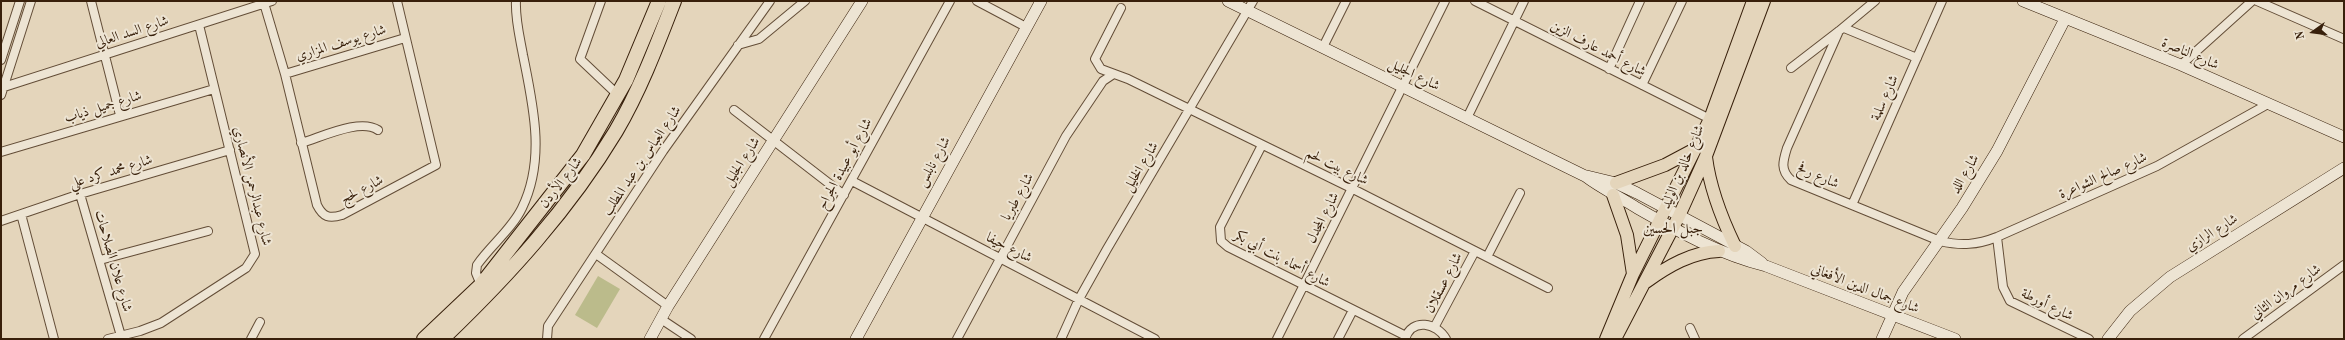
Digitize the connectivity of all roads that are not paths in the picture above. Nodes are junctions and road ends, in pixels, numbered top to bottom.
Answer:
1 (20, 1) edge
2 (31, 1) edge
3 (91, 1) edge
4 (397, 1) edge
5 (516, 1) edge
6 (601, 1) edge
7 (659, 1) edge
8 (674, 1) edge
9 (770, 1) edge
10 (805, 1) edge
11 (862, 1) edge
12 (950, 1) edge
13 (977, 1) edge
14 (1041, 1) edge
15 (1228, 1) edge
16 (1346, 1) edge
17 (1445, 1) edge
18 (1475, 1) edge
19 (1524, 1) edge
20 (1640, 1) edge
21 (1682, 1) edge
22 (1753, 1) edge
23 (1764, 1) edge
24 (1875, 1) edge
25 (1942, 1) edge
26 (2023, 1) edge
27 (2252, 1) edge
28 (2257, 1) edge
29 (268, 2) edge
30 (1250, 6) edge
31 (1121, 8) dead end
32 (2065, 19) junction
33 (1514, 21) junction
34 (199, 25) junction
35 (1026, 27) junction
36 (1842, 29) junction
37 (405, 38) junction
38 (2344, 38) edge
39 (738, 45) junction
40 (1323, 47) junction
41 (104, 55) junction
42 (1917, 58) junction
43 (1, 60) edge
44 (2181, 65) junction
45 (1791, 68) dead end
46 (1609, 69) junction
47 (285, 74) junction
48 (1112, 75) junction
49 (1402, 86) junction
50 (1642, 86) junction
51 (3, 87) edge
52 (214, 89) junction
53 (1, 95) edge
54 (618, 95) junction
55 (2268, 104) junction
56 (1190, 109) junction
57 (734, 110) dead end
58 (120, 115) junction
59 (1467, 118) junction
60 (1710, 119) junction
61 (378, 130) dead end
62 (2344, 137) edge
63 (773, 142) junction
64 (301, 143) junction
65 (1262, 145) junction
66 (230, 150) junction
67 (1, 152) edge
68 (1702, 152) junction
69 (575, 164) junction
70 (2344, 168) edge
71 (588, 173) junction
72 (852, 181) junction
73 (1353, 189) junction
74 (1614, 189) junction
75 (1520, 193) dead end
76 (80, 194) junction
77 (844, 195) junction
78 (1852, 205) junction
79 (1666, 208) junction
80 (21, 214) junction
81 (1679, 216) junction
82 (920, 218) junction
83 (1, 221) edge
84 (1660, 221) junction
85 (1672, 228) junction
86 (208, 231) dead end
87 (1997, 237) junction
88 (1940, 241) junction
89 (1735, 246) junction
90 (1475, 251) junction
91 (1719, 251) junction
92 (596, 254) junction
93 (1487, 257) junction
94 (999, 258) junction
95 (100, 260) junction
96 (1766, 266) junction
97 (2344, 266) edge
98 (1633, 274) junction
99 (1645, 283) junction
100 (481, 285) junction
101 (1304, 286) junction
102 (1548, 288) dead end
103 (1079, 299) junction
104 (668, 306) junction
105 (1353, 310) junction
106 (1891, 315) junction
107 (661, 319) junction
108 (260, 322) dead end
109 (1435, 326) junction
110 (1690, 328) dead end
111 (121, 336) junction
112 (1405, 338) edge
113 (54, 339) edge
114 (108, 339) edge
115 (251, 339) edge
116 (424, 339) edge
117 (442, 339) edge
118 (547, 339) edge
119 (650, 339) edge
120 (691, 339) edge
121 (764, 339) edge
122 (856, 339) edge
123 (958, 339) edge
124 (1061, 339) edge
125 (1155, 339) edge
126 (1277, 339) edge
127 (1338, 339) edge
128 (1446, 339) edge
129 (1606, 339) edge
130 (1615, 339) edge
131 (1695, 339) edge
132 (1882, 339) edge
133 (1954, 339) edge
134 (2089, 339) edge
135 (2108, 339) edge
136 (2243, 339) edge

1 - 43 street
2 - 51 street
3 - 41 street
4 - 37 street, شارع لحج
5 - 100 street
6 - 54 street
7 - 54 highway, شارع الأردن
8 - 71 highway, شارع الأردن
9 - 39 street, شارع العباس بن عبد المطلب
10 - 39 street
11 - 63 street, شارع الجليل
12 - 72 street, شارع أبو عبيدة الجراح
13 - 35 street
14 - 35 street, شارع نابلس
15 - 30 street, شارع الجليل
16 - 40 street
17 - 49 street, شارع المجدل
18 - 33 street, شارع أحمد عارف الزين
19 - 33 street
20 - 46 street
21 - 50 street
22 - 60 main road, شارع خالد بن الوليد
23 - 68 main road, شارع خالد بن الوليد
24 - 36 street
25 - 42 street, شارع سلمة
26 - 32 street, شارع الناصرة
27 - 44 street
28 - 38 street
29 - 34 street, شارع السد العالي
29 - 47 street, شارع لحج
30 - 40 street, شارع الجليل
30 - 56 street, شارع الخليل
31 - 48 street
32 - 44 street, شارع الناصرة
32 - 88 street, شارع اللد
33 - 46 street, شارع أحمد عارف الزين
33 - 59 street
34 - 41 street, شارع السد العالي
34 - 52 street, شارع عبدالرحمن الأنصاري
35 - 82 street, شارع نابلس
36 - 42 street
36 - 45 street
36 - 78 street, شارع رفح
37 - 47 street, شارع يوسف المزاري
37 - 64 street, شارع لحج
39 - 92 street, شارع العباس بن عبد المطلب
40 - 49 street, شارع الجليل
41 - 51 street, شارع السد العالي
41 - 58 street
42 - 78 street, شارع سلمة
44 - 55 street, شارع الناصرة
46 - 50 street, شارع أحمد عارف الزين
47 - 64 street, شارع لحج
48 - 56 street, شارع بيت لحم
48 - 94 street, شارع طبريا
49 - 59 street, شارع الجليل
49 - 73 street, شارع المجدل
50 - 60 street, شارع أحمد عارف الزين
51 - 53 street
52 - 58 street, شارع جميل ذياب
52 - 66 street, شارع عبدالرحمن الأنصاري
54 - 69 highway, شارع الأردن
55 - 62 street, شارع الناصرة
55 - 87 street, شارع صالح الشواعرة
56 - 65 street, شارع بيت لحم
56 - 103 street, شارع الخليل
57 - 63 street
58 - 67 street, شارع جميل ذياب
59 - 74 street, شارع الجليل
60 - 68 main road, شارع خالد بن الوليد
61 - 64 street
63 - 77 street
63 - 104 street, شارع الجليل
65 - 73 street, شارع بيت لحم
65 - 101 street, شارع أسماء بنت أبي بكر
66 - 76 street, شارع محمد كرد علي
66 - 111 street, شارع عبدالرحمن الأنصاري
68 - 74 main road
68 - 79 main road, شارع خالد بن الوليد
68 - 81 main road, شارع خالد بن الوليد
68 - 89 main road
69 - 71 highway
69 - 100 highway, شارع الأردن
70 - 135 street, شارع الرازي
71 - 117 highway, شارع الأردن
72 - 77 street, شارع أبو عبيدة الجراح
72 - 82 street, شارع حيفا
73 - 90 street, شارع بيت لحم
73 - 101 street, شارع المجدل
74 - 79 street, شارع الجليل
74 - 84 street, شارع الجليل
74 - 98 main road
75 - 93 street, شارع عسقلان
76 - 80 street, شارع محمد كرد علي
76 - 95 street, شارع علان الصلاحات
77 - 121 street, شارع أبو عبيدة الجراح
78 - 88 street, شارع رفح
79 - 81 street, شارع جمال الدين الأفغاني
79 - 84 main road, شارع خالد بن الوليد
80 - 83 street, شارع محمد كرد علي
80 - 113 street
81 - 85 main road, شارع خالد بن الوليد
81 - 89 street, شارع جمال الدين الأفغاني
82 - 94 street, شارع حيفا
82 - 122 street, شارع نابلس
84 - 85 street, شارع جمال الدين الأفغاني
84 - 98 main road, شارع خالد بن الوليد
85 - 91 street, شارع جمال الدين الأفغاني
85 - 99 main road, شارع خالد بن الوليد
86 - 95 street
87 - 88 street, شارع صالح الشواعرة
87 - 134 street, شارع أورطة
88 - 106 street, شارع اللد
89 - 96 street, شارع جمال الدين الأفغاني
90 - 93 street, شارع بيت لحم
90 - 109 street, شارع عسقلان
91 - 96 street, شارع جمال الدين الأفغاني
91 - 99 main road
92 - 104 street
92 - 118 street, شارع العباس بن عبد المطلب
93 - 102 street, شارع بيت لحم
94 - 103 street, شارع حيفا
94 - 123 street, شارع طبريا
95 - 111 street, شارع علان الصلاحات
96 - 106 street, شارع جمال الدين الأفغاني
97 - 136 street, شارع مروان الثاني
98 - 129 main road, شارع خالد بن الوليد
99 - 130 main road, شارع خالد بن الوليد
100 - 116 highway, شارع الأردن
101 - 105 street, شارع أسماء بنت أبي بكر
101 - 126 street, شارع المجدل
103 - 124 street, شارع الخليل
103 - 125 street, شارع حيفا
104 - 107 street, شارع الجليل
105 - 112 street, شارع أسماء بنت أبي بكر
105 - 127 street
106 - 132 street, شارع اللد
106 - 133 street, شارع جمال الدين الأفغاني
107 - 119 street, شارع الجليل
107 - 120 street
108 - 115 street
109 - 112 street
109 - 128 street
110 - 131 street
111 - 114 street, شارع عبدالرحمن الأنصاري

